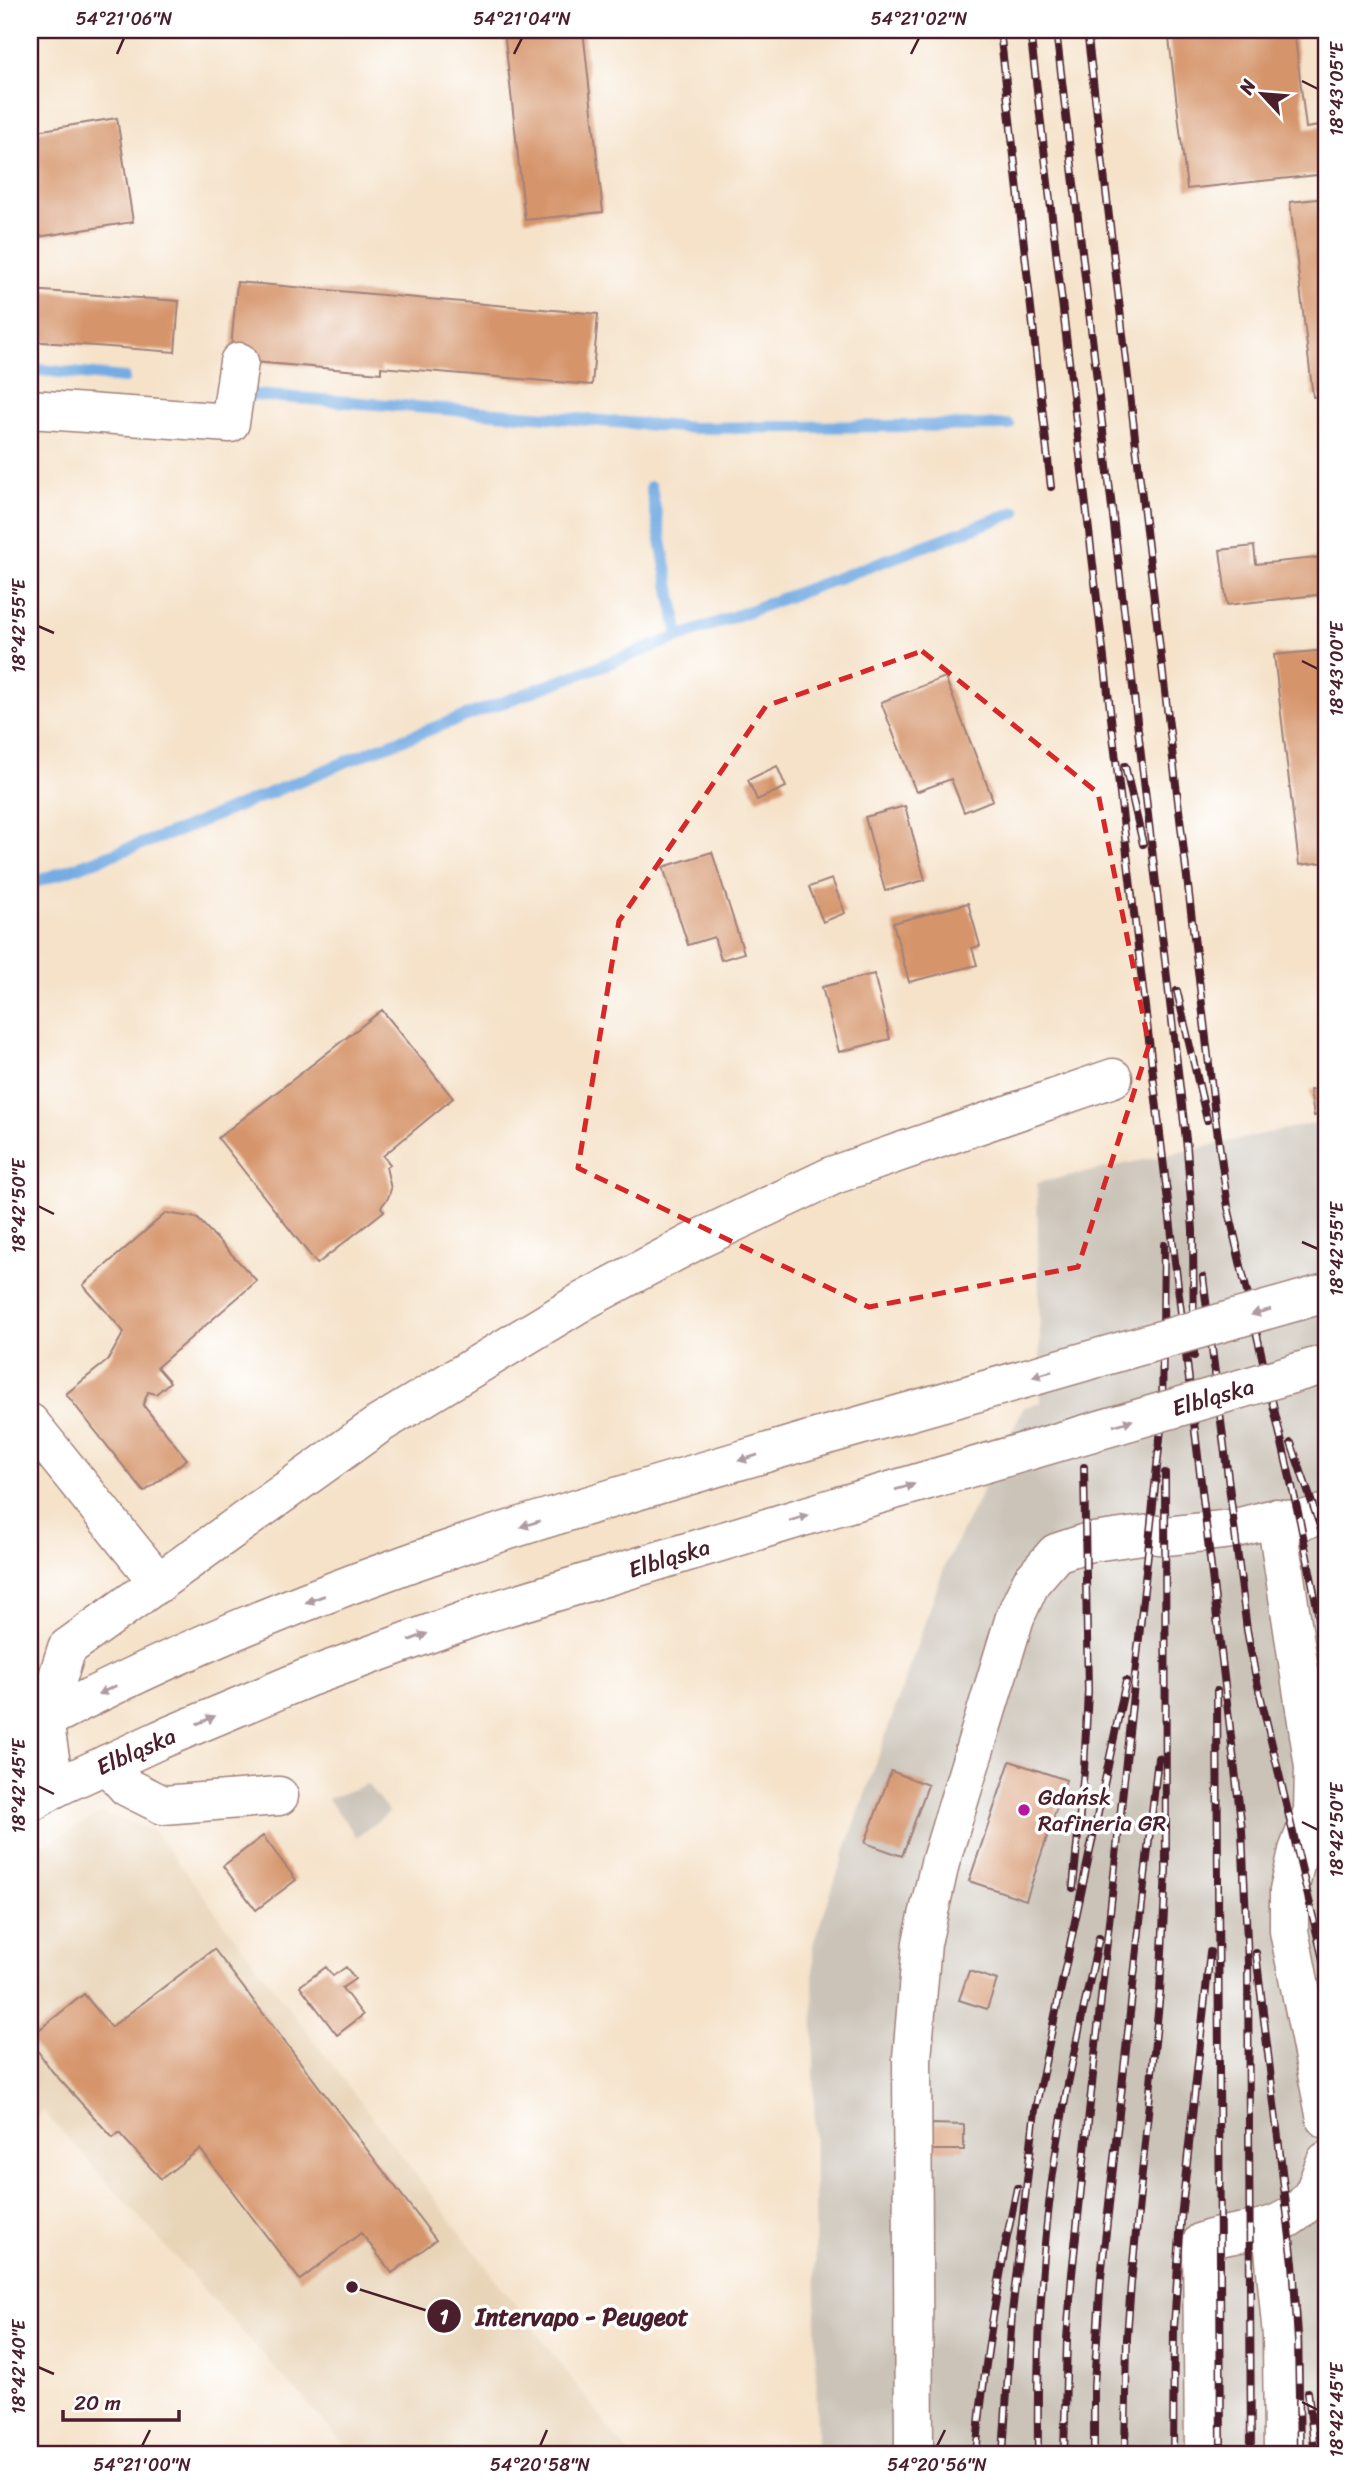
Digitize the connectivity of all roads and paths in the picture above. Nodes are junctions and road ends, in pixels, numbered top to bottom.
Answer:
1 (239, 362) dead end
2 (30, 409) edge
3 (1113, 1078) dead end
4 (1326, 1293) edge
5 (1326, 1364) edge
6 (30, 1423) edge
7 (1326, 1513) edge
8 (1276, 1518) junction
9 (159, 1583) junction
10 (37, 1725) edge
11 (107, 1765) junction
12 (42, 1795) edge
13 (279, 1796) dead end
14 (1326, 2119) edge
15 (1326, 2161) edge
16 (1272, 2227) junction
17 (914, 2454) edge
18 (1204, 2454) edge
19 (1283, 2454) edge

1 - 2 main road
3 - 9 main road
4 -> 10 main road, bridge
11 -> 5 main road, Elbląska, bridge
6 - 9 main road
7 - 8 main road
8 - 14 main road
8 - 17 main road
9 - 10 main road
10 - 12 main road
11 - 12 main road, Elbląska
11 - 13 main road
15 - 16 main road
16 - 18 main road
16 - 19 main road

